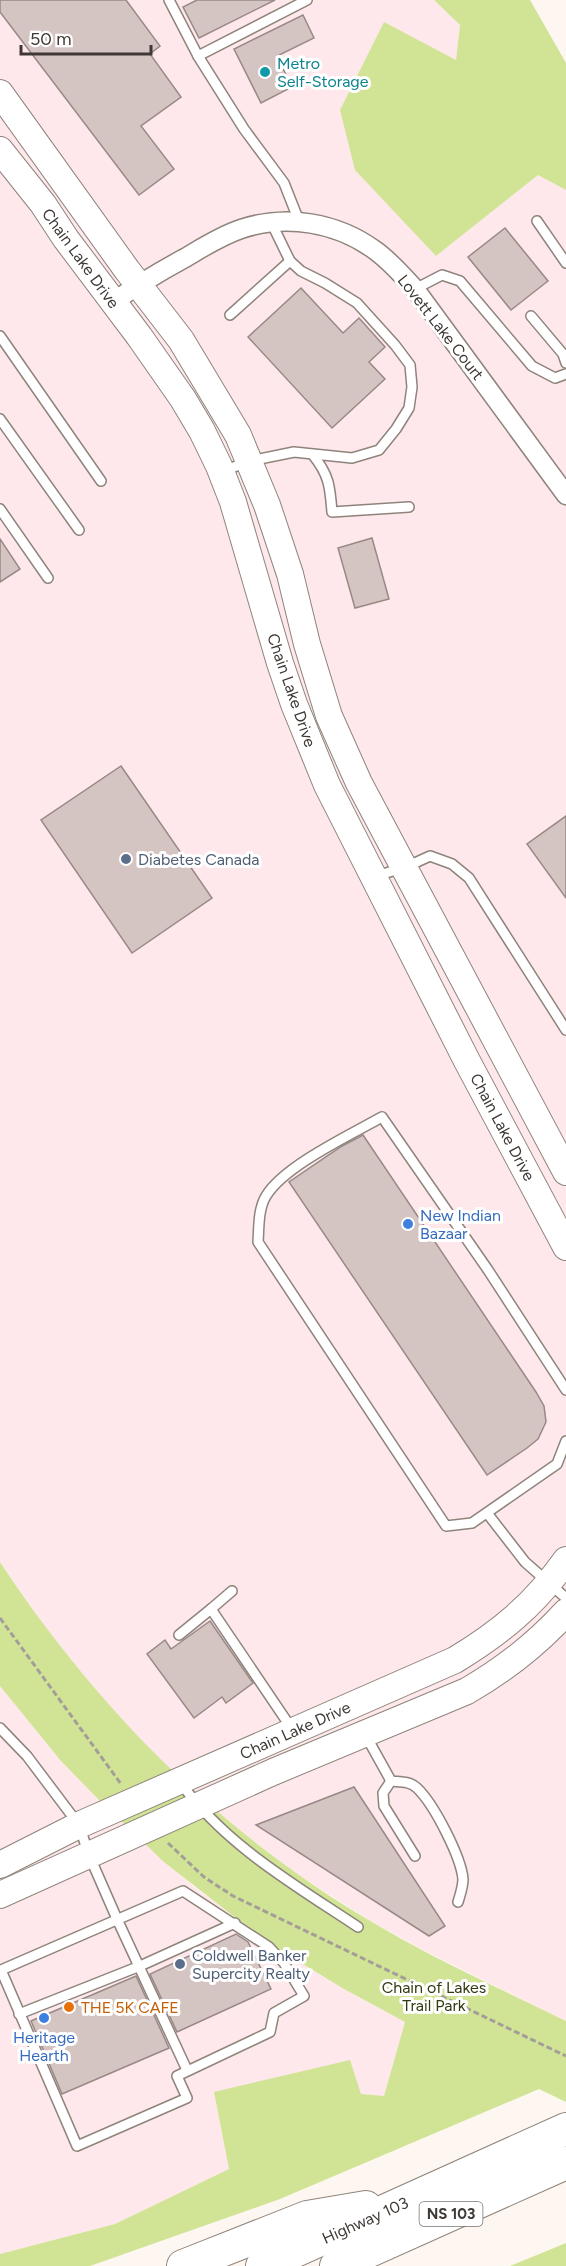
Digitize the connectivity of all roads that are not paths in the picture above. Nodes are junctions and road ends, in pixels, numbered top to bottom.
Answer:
1 (169, 0) edge
2 (307, 0) edge
3 (198, 56) junction
4 (0, 93) edge
5 (0, 150) edge
6 (299, 221) junction
7 (537, 221) dead end
8 (272, 222) junction
9 (290, 261) junction
10 (566, 263) edge
11 (139, 284) junction
12 (415, 289) junction
13 (113, 302) junction
14 (230, 315) dead end
15 (531, 316) dead end
16 (0, 336) edge
17 (566, 363) edge
18 (566, 374) edge
19 (0, 419) edge
20 (313, 454) junction
21 (250, 461) junction
22 (221, 472) junction
23 (101, 482) dead end
24 (563, 485) edge
25 (409, 507) dead end
26 (0, 509) edge
27 (79, 530) dead end
28 (48, 578) dead end
29 (406, 867) junction
30 (374, 876) junction
31 (566, 1030) edge
32 (566, 1172) edge
33 (566, 1247) edge
34 (566, 1390) edge
35 (566, 1441) edge
36 (487, 1513) junction
37 (566, 1560) edge
38 (232, 1591) dead end
39 (558, 1591) edge
40 (211, 1609) junction
41 (566, 1612) edge
42 (179, 1635) dead end
43 (0, 1728) edge
44 (294, 1731) junction
45 (365, 1733) junction
46 (265, 1759) junction
47 (391, 1781) junction
48 (180, 1782) junction
49 (198, 1807) junction
50 (79, 1825) junction
51 (89, 1855) junction
52 (416, 1856) dead end
53 (0, 1866) edge
54 (0, 1894) edge
55 (458, 1902) dead end
56 (117, 1919) junction
57 (235, 1923) junction
58 (358, 1927) dead end
59 (140, 1966) junction
60 (19, 2014) junction
61 (187, 2070) junction
62 (566, 2129) edge
63 (566, 2163) edge
64 (411, 2199) junction
65 (183, 2266) edge
66 (262, 2266) edge
67 (336, 2266) edge

1 - 3 lane
2 - 3 lane
3 - 6 lane
4 - 11 street, Chain Lake Drive
5 - 13 street, Chain Lake Drive
6 - 8 street, Lovett Lake Court
6 - 12 street, Lovett Lake Court
7 - 10 lane
8 - 9 lane
8 - 11 street, Lovett Lake Court
9 - 14 lane
9 - 20 lane
11 - 13 street, Lovett Lake Court
11 - 21 street, Chain Lake Drive
12 - 18 lane
12 - 24 street, Lovett Lake Court
13 - 22 street, Chain Lake Drive
15 - 17 lane
16 - 23 lane
19 - 27 lane
20 - 21 lane
20 - 25 lane
21 - 22 lane
21 - 29 street, Chain Lake Drive
22 - 30 street, Chain Lake Drive
26 - 28 lane
29 - 30 lane
29 - 31 lane
29 - 32 street, Chain Lake Drive
30 - 33 street, Chain Lake Drive
34 - 36 lane
35 - 36 lane
36 - 39 lane
37 - 39 street, Chain Lake Drive
38 - 40 lane
39 - 44 street, Chain Lake Drive
40 - 42 lane
40 - 44 lane
41 - 45 street, Chain Lake Drive
43 - 50 lane
44 - 46 street, Chain Lake Drive
45 - 46 street, Chain Lake Drive
45 - 47 lane
46 - 48 street, Chain Lake Drive
46 - 49 street, Chain Lake Drive
47 - 52 lane
47 - 55 lane
48 - 49 lane
48 - 50 street, Chain Lake Drive
49 - 51 street, Chain Lake Drive
49 - 58 lane
50 - 51 lane
50 - 53 street, Chain Lake Drive
51 - 54 street, Chain Lake Drive
51 - 56 lane
56 - 57 lane
56 - 59 lane
56 - 60 lane
57 - 59 lane
57 - 61 lane
59 - 60 lane
59 - 61 lane
60 - 61 lane
62 - 64 highway, Highway 103 / NS 103
63 - 67 highway, Highway 103 / NS 103
64 - 65 highway
64 - 66 highway, Highway 103 / NS 103

